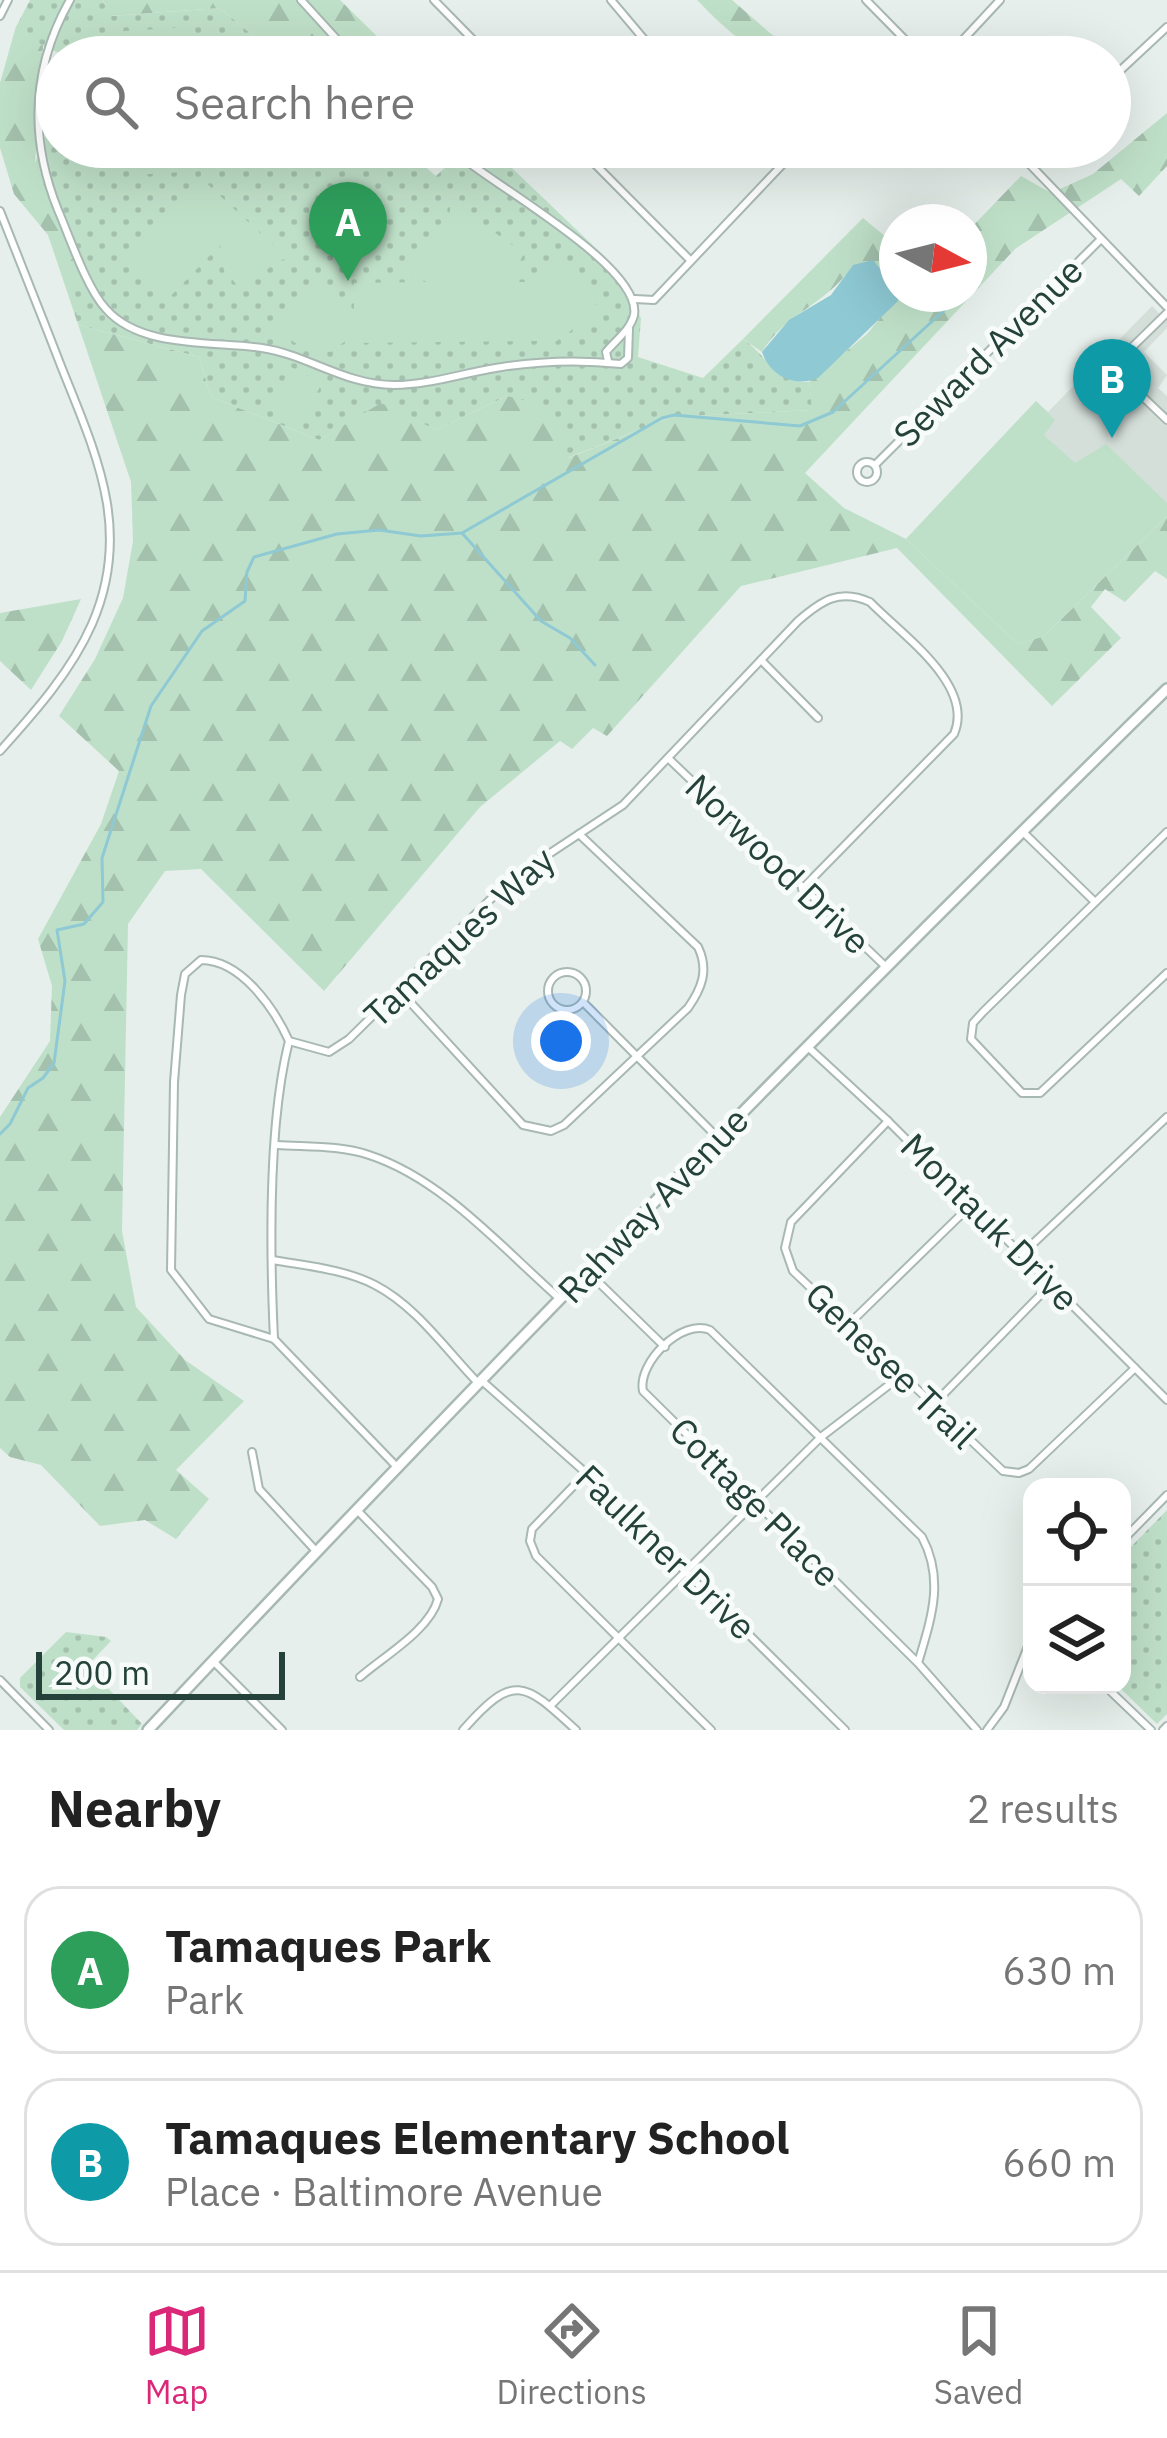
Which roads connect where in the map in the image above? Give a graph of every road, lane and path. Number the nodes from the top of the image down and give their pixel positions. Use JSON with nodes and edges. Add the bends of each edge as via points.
{"nodes":[{"id":1,"x":8,"y":0,"type":"edge"},
{"id":2,"x":70,"y":0,"type":"edge"},
{"id":3,"x":301,"y":0,"type":"edge"},
{"id":4,"x":434,"y":0,"type":"edge"},
{"id":5,"x":611,"y":0,"type":"edge"},
{"id":6,"x":866,"y":0,"type":"edge"},
{"id":7,"x":1000,"y":0,"type":"edge"},
{"id":8,"x":0,"y":16,"type":"edge"},
{"id":9,"x":1167,"y":26,"type":"edge"},
{"id":10,"x":53,"y":36,"type":"edge"},
{"id":11,"x":334,"y":36,"type":"edge"},
{"id":12,"x":469,"y":36,"type":"edge"},
{"id":13,"x":641,"y":36,"type":"edge"},
{"id":14,"x":901,"y":36,"type":"edge"},
{"id":15,"x":967,"y":36,"type":"edge"},
{"id":16,"x":1131,"y":60,"type":"edge"},
{"id":17,"x":43,"y":168,"type":"edge"},
{"id":18,"x":479,"y":168,"type":"edge"},
{"id":19,"x":599,"y":168,"type":"edge"},
{"id":20,"x":778,"y":168,"type":"edge"},
{"id":21,"x":1034,"y":168,"type":"edge"},
{"id":22,"x":0,"y":211,"type":"edge"},
{"id":23,"x":1101,"y":239,"type":"junction"},
{"id":24,"x":689,"y":260,"type":"junction"},
{"id":25,"x":633,"y":298,"type":"junction"},
{"id":26,"x":1167,"y":310,"type":"edge"},
{"id":27,"x":629,"y":329,"type":"junction"},
{"id":28,"x":610,"y":363,"type":"junction"},
{"id":29,"x":1167,"y":420,"type":"edge"},
{"id":30,"x":874,"y":465,"type":"dead end"},
{"id":31,"x":761,"y":660,"type":"junction"},
{"id":32,"x":1167,"y":689,"type":"edge"},
{"id":33,"x":818,"y":718,"type":"dead end"},
{"id":34,"x":0,"y":751,"type":"edge"},
{"id":35,"x":668,"y":758,"type":"junction"},
{"id":36,"x":1023,"y":832,"type":"junction"},
{"id":37,"x":1167,"y":832,"type":"edge"},
{"id":38,"x":579,"y":834,"type":"junction"},
{"id":39,"x":802,"y":889,"type":"junction"},
{"id":40,"x":1095,"y":902,"type":"junction"},
{"id":41,"x":888,"y":969,"type":"junction"},
{"id":42,"x":1166,"y":976,"type":"edge"},
{"id":43,"x":398,"y":989,"type":"junction"},
{"id":44,"x":583,"y":1002,"type":"junction"},
{"id":45,"x":289,"y":1041,"type":"junction"},
{"id":46,"x":809,"y":1048,"type":"junction"},
{"id":47,"x":637,"y":1058,"type":"junction"},
{"id":48,"x":1166,"y":1119,"type":"edge"},
{"id":49,"x":888,"y":1121,"type":"junction"},
{"id":50,"x":717,"y":1137,"type":"junction"},
{"id":51,"x":277,"y":1145,"type":"junction"},
{"id":52,"x":972,"y":1204,"type":"junction"},
{"id":53,"x":1022,"y":1254,"type":"junction"},
{"id":54,"x":271,"y":1260,"type":"junction"},
{"id":55,"x":588,"y":1272,"type":"junction"},
{"id":56,"x":1051,"y":1284,"type":"junction"},
{"id":57,"x":560,"y":1299,"type":"junction"},
{"id":58,"x":849,"y":1324,"type":"junction"},
{"id":59,"x":274,"y":1339,"type":"junction"},
{"id":60,"x":665,"y":1347,"type":"junction"},
{"id":61,"x":1136,"y":1368,"type":"junction"},
{"id":62,"x":902,"y":1375,"type":"junction"},
{"id":63,"x":480,"y":1382,"type":"junction"},
{"id":64,"x":1167,"y":1400,"type":"edge"},
{"id":65,"x":933,"y":1405,"type":"junction"},
{"id":66,"x":821,"y":1437,"type":"junction"},
{"id":67,"x":252,"y":1452,"type":"dead end"},
{"id":68,"x":396,"y":1466,"type":"junction"},
{"id":69,"x":586,"y":1473,"type":"junction"},
{"id":70,"x":1167,"y":1495,"type":"edge"},
{"id":71,"x":755,"y":1502,"type":"junction"},
{"id":72,"x":356,"y":1509,"type":"junction"},
{"id":73,"x":1131,"y":1532,"type":"edge"},
{"id":74,"x":316,"y":1551,"type":"junction"},
{"id":75,"x":686,"y":1571,"type":"junction"},
{"id":76,"x":617,"y":1638,"type":"junction"},
{"id":77,"x":1023,"y":1659,"type":"edge"},
{"id":78,"x":213,"y":1661,"type":"junction"},
{"id":79,"x":918,"y":1663,"type":"junction"},
{"id":80,"x":360,"y":1677,"type":"dead end"},
{"id":81,"x":0,"y":1680,"type":"edge"},
{"id":82,"x":1113,"y":1694,"type":"edge"},
{"id":83,"x":550,"y":1706,"type":"junction"},
{"id":84,"x":49,"y":1730,"type":"edge"},
{"id":85,"x":148,"y":1730,"type":"edge"},
{"id":86,"x":282,"y":1730,"type":"edge"},
{"id":87,"x":463,"y":1730,"type":"edge"},
{"id":88,"x":576,"y":1730,"type":"edge"},
{"id":89,"x":711,"y":1730,"type":"edge"},
{"id":90,"x":845,"y":1730,"type":"edge"},
{"id":91,"x":977,"y":1730,"type":"edge"},
{"id":92,"x":987,"y":1730,"type":"edge"},
{"id":93,"x":1151,"y":1730,"type":"edge"}],
"edges":[{"from":1,"to":8,"type":"street"},
{"from":2,"to":10,"type":"street"},
{"from":3,"to":11,"type":"street"},
{"from":4,"to":12,"type":"street"},
{"from":5,"to":13,"type":"street"},
{"from":6,"to":14,"type":"street"},
{"from":7,"to":15,"type":"street"},
{"from":9,"to":16,"type":"street"},
{"from":17,"to":28,"type":"street","via":[[102,306],[122,324],[270,350],[368,383]]},
{"from":18,"to":25,"type":"street","via":[[555,220]]},
{"from":19,"to":24,"type":"street"},
{"from":20,"to":24,"type":"street"},
{"from":21,"to":23,"type":"street"},
{"from":22,"to":34,"type":"street","via":[[103,470],[111,535],[92,624]]},
{"from":23,"to":26,"type":"street"},
{"from":23,"to":30,"type":"street","name":"Seward Avenue"},
{"from":24,"to":25,"type":"street","via":[[654,300]]},
{"from":25,"to":27,"type":"street"},
{"from":26,"to":29,"type":"street","via":[[1118,367]]},
{"from":27,"to":28,"type":"street","via":[[606,352]]},
{"from":27,"to":28,"type":"street","via":[[627,360]]},
{"from":31,"to":33,"type":"street"},
{"from":31,"to":35,"type":"street","name":"Tamaques Way"},
{"from":31,"to":39,"type":"street","name":"Tamaques Way","via":[[823,600],[858,597],[944,677],[959,705],[955,734]]},
{"from":32,"to":36,"type":"street","name":"Rahway Avenue"},
{"from":35,"to":38,"type":"street","name":"Tamaques Way","via":[[623,805]]},
{"from":35,"to":39,"type":"street","name":"Norwood Drive"},
{"from":36,"to":40,"type":"street"},
{"from":36,"to":41,"type":"street","name":"Rahway Avenue"},
{"from":37,"to":40,"type":"street"},
{"from":38,"to":43,"type":"street","name":"Tamaques Way","via":[[511,879]]},
{"from":38,"to":47,"type":"street","via":[[705,961],[700,992]]},
{"from":39,"to":41,"type":"street","name":"Norwood Drive"},
{"from":40,"to":42,"type":"street","via":[[973,1023],[975,1046],[1022,1093],[1040,1093]]},
{"from":41,"to":46,"type":"street","name":"Rahway Avenue"},
{"from":43,"to":45,"type":"street","name":"Tamaques Way","via":[[329,1052]]},
{"from":43,"to":47,"type":"street","via":[[523,1125],[538,1131],[564,1125]]},
{"from":44,"to":44,"type":"street","via":[[579,976],[551,981],[558,1007]]},
{"from":44,"to":47,"type":"street"},
{"from":45,"to":51,"type":"street"},
{"from":45,"to":59,"type":"street","via":[[238,974],[214,960],[185,974],[171,1270],[209,1319]]},
{"from":46,"to":49,"type":"street","name":"Montauk Drive"},
{"from":46,"to":50,"type":"street","name":"Rahway Avenue"},
{"from":47,"to":50,"type":"street"},
{"from":48,"to":53,"type":"street"},
{"from":49,"to":52,"type":"street","name":"Montauk Drive"},
{"from":49,"to":58,"type":"street","name":"Genesee Trail","via":[[786,1234],[794,1271]]},
{"from":50,"to":55,"type":"street","name":"Rahway Avenue"},
{"from":51,"to":54,"type":"street"},
{"from":51,"to":57,"type":"street","via":[[336,1148],[407,1172]]},
{"from":52,"to":53,"type":"street","name":"Montauk Drive"},
{"from":52,"to":58,"type":"street"},
{"from":53,"to":56,"type":"street","name":"Montauk Drive"},
{"from":54,"to":59,"type":"street"},
{"from":54,"to":63,"type":"street","name":"Faulkner Drive","via":[[373,1284],[405,1304]]},
{"from":55,"to":57,"type":"street","name":"Rahway Avenue"},
{"from":55,"to":60,"type":"street"},
{"from":56,"to":61,"type":"street","name":"Montauk Drive"},
{"from":56,"to":65,"type":"street"},
{"from":57,"to":63,"type":"street","name":"Rahway Avenue"},
{"from":58,"to":62,"type":"street","name":"Genesee Trail"},
{"from":59,"to":68,"type":"street"},
{"from":60,"to":66,"type":"street","via":[[685,1329],[704,1326]]},
{"from":60,"to":71,"type":"street","name":"Cottage Place","via":[[644,1369],[643,1391]]},
{"from":61,"to":64,"type":"street","name":"Montauk Drive"},
{"from":61,"to":65,"type":"street","name":"Genesee Trail","via":[[1019,1473],[995,1465]]},
{"from":62,"to":65,"type":"street","name":"Genesee Trail"},
{"from":62,"to":66,"type":"street"},
{"from":63,"to":68,"type":"street","name":"Rahway Avenue"},
{"from":63,"to":69,"type":"street","name":"Faulkner Drive"},
{"from":66,"to":71,"type":"street"},
{"from":66,"to":79,"type":"street","via":[[931,1554],[936,1587]]},
{"from":67,"to":74,"type":"street","via":[[260,1489]]},
{"from":68,"to":72,"type":"street","name":"Rahway Avenue"},
{"from":69,"to":75,"type":"street","name":"Faulkner Drive"},
{"from":69,"to":76,"type":"street","via":[[538,1520],[530,1540],[541,1563]]},
{"from":70,"to":73,"type":"street"},
{"from":71,"to":75,"type":"street"},
{"from":71,"to":79,"type":"street","name":"Cottage Place"},
{"from":72,"to":74,"type":"street","name":"Rahway Avenue"},
{"from":72,"to":80,"type":"street","via":[[438,1599]]},
{"from":74,"to":78,"type":"street","name":"Rahway Avenue"},
{"from":75,"to":76,"type":"street"},
{"from":75,"to":90,"type":"street","name":"Faulkner Drive"},
{"from":76,"to":83,"type":"street"},
{"from":76,"to":89,"type":"street"},
{"from":77,"to":92,"type":"street"},
{"from":78,"to":85,"type":"street","name":"Rahway Avenue"},
{"from":78,"to":86,"type":"street"},
{"from":79,"to":91,"type":"street","name":"Cottage Place"},
{"from":81,"to":84,"type":"street"},
{"from":82,"to":93,"type":"street"},
{"from":83,"to":87,"type":"street","via":[[534,1692],[502,1693]]},
{"from":83,"to":88,"type":"street"}]}
